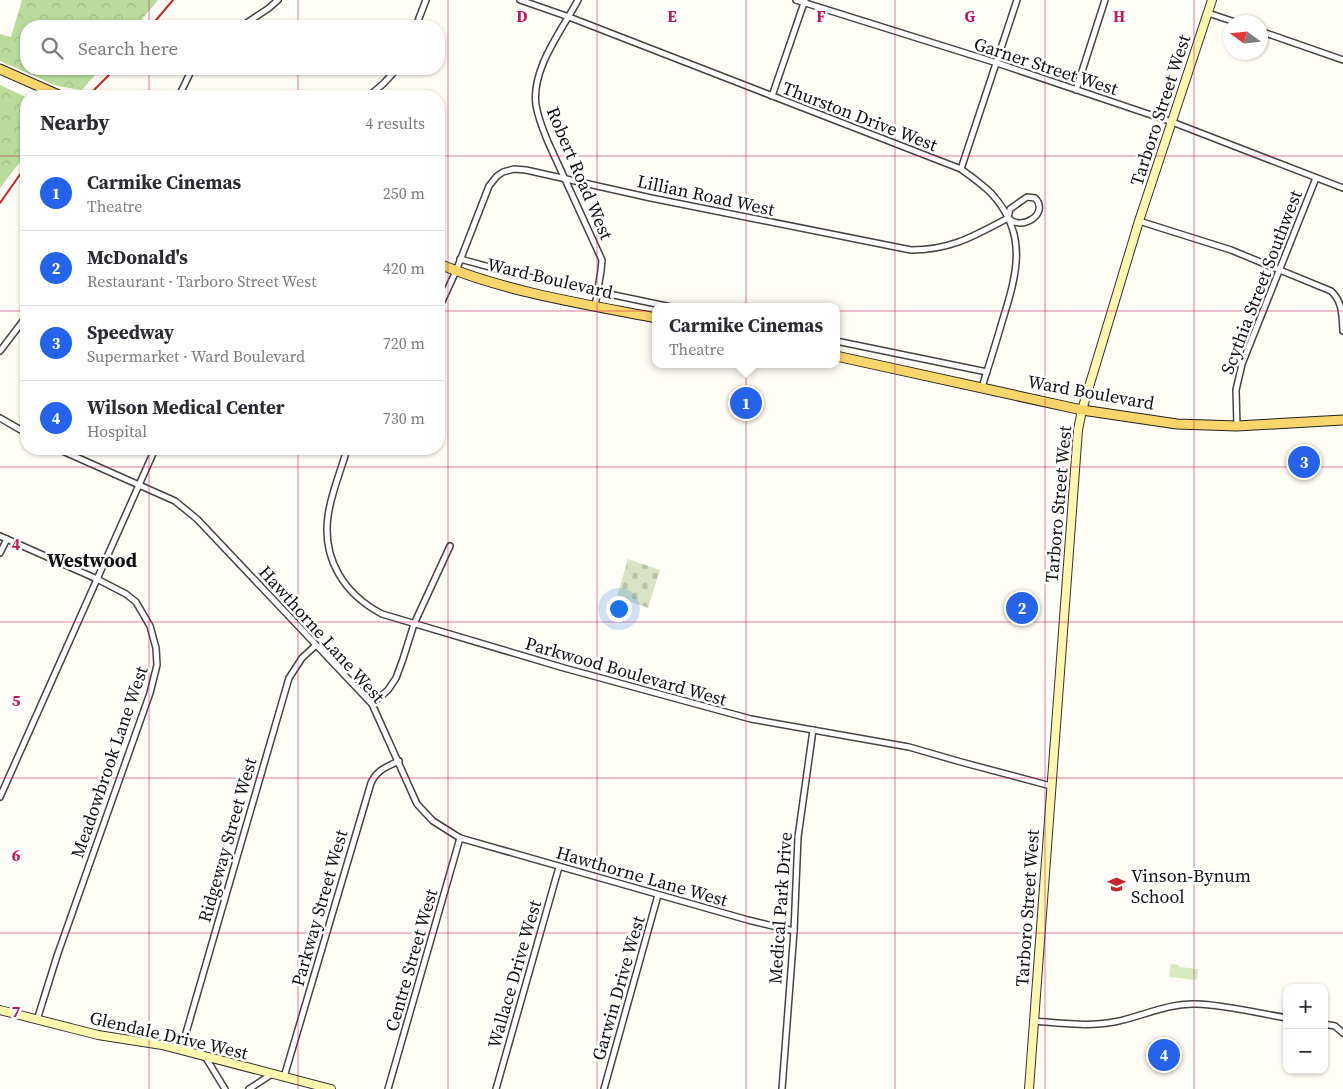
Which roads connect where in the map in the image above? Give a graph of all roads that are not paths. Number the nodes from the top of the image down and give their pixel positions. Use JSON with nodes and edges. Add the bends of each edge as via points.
{"nodes":[{"id":1,"x":278,"y":0,"type":"edge"},
{"id":2,"x":426,"y":0,"type":"edge"},
{"id":3,"x":520,"y":0,"type":"edge"},
{"id":4,"x":578,"y":0,"type":"edge"},
{"id":5,"x":796,"y":0,"type":"edge"},
{"id":6,"x":1017,"y":0,"type":"edge"},
{"id":7,"x":1104,"y":0,"type":"edge"},
{"id":8,"x":1212,"y":0,"type":"edge"},
{"id":9,"x":805,"y":1,"type":"edge"},
{"id":10,"x":1208,"y":13,"type":"junction"},
{"id":11,"x":569,"y":17,"type":"junction"},
{"id":12,"x":1223,"y":18,"type":"edge"},
{"id":13,"x":250,"y":20,"type":"edge"},
{"id":14,"x":418,"y":20,"type":"edge"},
{"id":15,"x":1268,"y":35,"type":"edge"},
{"id":16,"x":1343,"y":60,"type":"edge"},
{"id":17,"x":997,"y":63,"type":"junction"},
{"id":18,"x":0,"y":69,"type":"edge"},
{"id":19,"x":189,"y":75,"type":"edge"},
{"id":20,"x":391,"y":75,"type":"edge"},
{"id":21,"x":47,"y":90,"type":"edge"},
{"id":22,"x":182,"y":90,"type":"edge"},
{"id":23,"x":376,"y":90,"type":"edge"},
{"id":24,"x":1076,"y":90,"type":"junction"},
{"id":25,"x":772,"y":96,"type":"junction"},
{"id":26,"x":1172,"y":122,"type":"junction"},
{"id":27,"x":962,"y":169,"type":"junction"},
{"id":28,"x":564,"y":178,"type":"junction"},
{"id":29,"x":1316,"y":178,"type":"junction"},
{"id":30,"x":1343,"y":188,"type":"edge"},
{"id":31,"x":1008,"y":218,"type":"junction"},
{"id":32,"x":1139,"y":221,"type":"junction"},
{"id":33,"x":460,"y":259,"type":"junction"},
{"id":34,"x":445,"y":266,"type":"edge"},
{"id":35,"x":1278,"y":270,"type":"junction"},
{"id":36,"x":456,"y":271,"type":"junction"},
{"id":37,"x":598,"y":292,"type":"junction"},
{"id":38,"x":445,"y":295,"type":"edge"},
{"id":39,"x":652,"y":303,"type":"edge"},
{"id":40,"x":595,"y":306,"type":"junction"},
{"id":41,"x":652,"y":317,"type":"edge"},
{"id":42,"x":20,"y":325,"type":"edge"},
{"id":43,"x":1343,"y":331,"type":"edge"},
{"id":44,"x":840,"y":342,"type":"edge"},
{"id":45,"x":0,"y":351,"type":"edge"},
{"id":46,"x":840,"y":357,"type":"edge"},
{"id":47,"x":987,"y":372,"type":"junction"},
{"id":48,"x":982,"y":387,"type":"junction"},
{"id":49,"x":1082,"y":410,"type":"junction"},
{"id":50,"x":0,"y":418,"type":"edge"},
{"id":51,"x":1343,"y":420,"type":"edge"},
{"id":52,"x":1237,"y":426,"type":"junction"},
{"id":53,"x":20,"y":430,"type":"edge"},
{"id":54,"x":72,"y":455,"type":"edge"},
{"id":55,"x":152,"y":455,"type":"edge"},
{"id":56,"x":345,"y":455,"type":"edge"},
{"id":57,"x":138,"y":484,"type":"junction"},
{"id":58,"x":0,"y":536,"type":"edge"},
{"id":59,"x":7,"y":539,"type":"junction"},
{"id":60,"x":450,"y":546,"type":"dead end"},
{"id":61,"x":0,"y":553,"type":"edge"},
{"id":62,"x":97,"y":579,"type":"junction"},
{"id":63,"x":414,"y":624,"type":"junction"},
{"id":64,"x":316,"y":645,"type":"junction"},
{"id":65,"x":372,"y":704,"type":"junction"},
{"id":66,"x":813,"y":730,"type":"junction"},
{"id":67,"x":399,"y":761,"type":"junction"},
{"id":68,"x":1051,"y":786,"type":"junction"},
{"id":69,"x":0,"y":797,"type":"edge"},
{"id":70,"x":460,"y":838,"type":"junction"},
{"id":71,"x":559,"y":868,"type":"junction"},
{"id":72,"x":658,"y":895,"type":"junction"},
{"id":73,"x":794,"y":931,"type":"junction"},
{"id":74,"x":0,"y":1010,"type":"edge"},
{"id":75,"x":1283,"y":1017,"type":"edge"},
{"id":76,"x":37,"y":1020,"type":"junction"},
{"id":77,"x":1033,"y":1021,"type":"junction"},
{"id":78,"x":1328,"y":1025,"type":"edge"},
{"id":79,"x":1343,"y":1033,"type":"edge"},
{"id":80,"x":181,"y":1050,"type":"junction"},
{"id":81,"x":206,"y":1058,"type":"junction"},
{"id":82,"x":272,"y":1074,"type":"junction"},
{"id":83,"x":284,"y":1077,"type":"junction"},
{"id":84,"x":225,"y":1089,"type":"edge"},
{"id":85,"x":249,"y":1089,"type":"edge"},
{"id":86,"x":331,"y":1089,"type":"edge"},
{"id":87,"x":388,"y":1089,"type":"edge"},
{"id":88,"x":496,"y":1089,"type":"edge"},
{"id":89,"x":604,"y":1089,"type":"edge"},
{"id":90,"x":782,"y":1089,"type":"edge"},
{"id":91,"x":1029,"y":1089,"type":"edge"}],
"edges":[{"from":1,"to":13,"type":"street"},
{"from":2,"to":14,"type":"street"},
{"from":3,"to":11,"type":"street","name":"Thurston Drive West"},
{"from":4,"to":11,"type":"street","name":"Robert Road West"},
{"from":5,"to":9,"type":"street","name":"Garner Street West"},
{"from":6,"to":17,"type":"street"},
{"from":7,"to":24,"type":"street"},
{"from":8,"to":10,"type":"main road","name":"Tarboro Street West"},
{"from":9,"to":17,"type":"street","name":"Garner Street West"},
{"from":9,"to":25,"type":"street"},
{"from":10,"to":12,"type":"street"},
{"from":10,"to":26,"type":"main road","name":"Tarboro Street West"},
{"from":11,"to":25,"type":"street","name":"Thurston Drive West"},
{"from":11,"to":28,"type":"street","name":"Robert Road West","via":[[544,60],[537,81],[535,103],[540,123]]},
{"from":15,"to":16,"type":"street"},
{"from":17,"to":24,"type":"street","name":"Garner Street West"},
{"from":17,"to":27,"type":"street"},
{"from":18,"to":21,"type":"main road"},
{"from":19,"to":22,"type":"street"},
{"from":20,"to":23,"type":"street"},
{"from":24,"to":26,"type":"street","name":"Garner Street West"},
{"from":25,"to":27,"type":"street","name":"Thurston Drive West"},
{"from":26,"to":29,"type":"street","name":"Garner Street West"},
{"from":26,"to":32,"type":"main road","name":"Tarboro Street West"},
{"from":27,"to":31,"type":"street","name":"Thurston Drive West","via":[[991,193]]},
{"from":28,"to":31,"type":"street","name":"Lillian Road West","via":[[911,250],[956,244]]},
{"from":28,"to":33,"type":"street","name":"Lillian Road West","via":[[514,169],[497,176],[485,193]]},
{"from":28,"to":37,"type":"street","name":"Robert Road West","via":[[602,260]]},
{"from":29,"to":30,"type":"street","name":"Garner Street West"},
{"from":29,"to":35,"type":"street","name":"Scythia Street Southwest"},
{"from":31,"to":31,"type":"street","via":[[1012,206],[1024,198],[1037,199],[1038,214],[1024,224],[1016,224]]},
{"from":31,"to":47,"type":"street","name":"Thurston Drive West","via":[[1017,246],[1016,274]]},
{"from":32,"to":35,"type":"street","via":[[1231,250]]},
{"from":32,"to":49,"type":"main road","name":"Tarboro Street West"},
{"from":33,"to":36,"type":"street","name":"Lillian Road West"},
{"from":33,"to":37,"type":"street"},
{"from":34,"to":36,"type":"main road","name":"Ward Boulevard"},
{"from":35,"to":43,"type":"street","via":[[1333,293],[1340,306]]},
{"from":35,"to":52,"type":"street","name":"Scythia Street Southwest","via":[[1239,374]]},
{"from":36,"to":38,"type":"street"},
{"from":36,"to":40,"type":"main road","name":"Ward Boulevard"},
{"from":37,"to":39,"type":"street"},
{"from":37,"to":40,"type":"street","name":"Robert Road West"},
{"from":40,"to":41,"type":"main road","name":"Ward Boulevard"},
{"from":42,"to":45,"type":"street"},
{"from":44,"to":47,"type":"street"},
{"from":46,"to":48,"type":"main road","name":"Ward Boulevard"},
{"from":47,"to":48,"type":"street","name":"Thurston Drive West"},
{"from":48,"to":49,"type":"main road","name":"Ward Boulevard"},
{"from":49,"to":52,"type":"main road","name":"Ward Boulevard","via":[[1177,424]]},
{"from":49,"to":68,"type":"main road","name":"Tarboro Street West"},
{"from":50,"to":53,"type":"street"},
{"from":51,"to":52,"type":"main road","name":"Ward Boulevard"},
{"from":54,"to":57,"type":"street","name":"Hawthorne Lane West"},
{"from":55,"to":57,"type":"street"},
{"from":56,"to":63,"type":"street","name":"Parkwood Boulevard West","via":[[328,517],[328,543],[333,563],[359,600],[382,614]]},
{"from":57,"to":62,"type":"street"},
{"from":57,"to":64,"type":"street","name":"Hawthorne Lane West","via":[[175,502],[197,519]]},
{"from":58,"to":59,"type":"street","name":"Meadowbrook Lane West"},
{"from":59,"to":61,"type":"street"},
{"from":59,"to":62,"type":"street","name":"Meadowbrook Lane West"},
{"from":60,"to":63,"type":"street"},
{"from":62,"to":69,"type":"street"},
{"from":62,"to":76,"type":"street","name":"Meadowbrook Lane West","via":[[136,602],[150,626],[157,665]]},
{"from":63,"to":65,"type":"street","via":[[396,678]]},
{"from":63,"to":66,"type":"street","name":"Parkwood Boulevard West","via":[[696,705]]},
{"from":64,"to":65,"type":"street","name":"Hawthorne Lane West"},
{"from":64,"to":80,"type":"street","name":"Ridgeway Street West","via":[[302,658],[289,678]]},
{"from":65,"to":67,"type":"street","name":"Hawthorne Lane West"},
{"from":66,"to":68,"type":"street","name":"Parkwood Boulevard West","via":[[909,746]]},
{"from":66,"to":73,"type":"street","name":"Medical Park Drive","via":[[798,837]]},
{"from":67,"to":70,"type":"street","name":"Hawthorne Lane West","via":[[417,804],[433,820]]},
{"from":67,"to":83,"type":"street","name":"Parkway Street West","via":[[380,769],[371,783]]},
{"from":68,"to":77,"type":"main road","name":"Tarboro Street West"},
{"from":70,"to":71,"type":"street","name":"Hawthorne Lane West"},
{"from":70,"to":87,"type":"street","name":"Centre Street West"},
{"from":71,"to":72,"type":"street","name":"Hawthorne Lane West"},
{"from":71,"to":88,"type":"street","name":"Wallace Drive West"},
{"from":72,"to":73,"type":"street","name":"Hawthorne Lane West"},
{"from":72,"to":89,"type":"street","name":"Garwin Drive West"},
{"from":73,"to":90,"type":"street","name":"Medical Park Drive"},
{"from":74,"to":76,"type":"main road","name":"Glendale Drive West"},
{"from":75,"to":77,"type":"street","via":[[1196,1004],[1164,1008],[1112,1023]]},
{"from":76,"to":80,"type":"main road","name":"Glendale Drive West","via":[[105,1037]]},
{"from":77,"to":91,"type":"main road","name":"Tarboro Street West"},
{"from":78,"to":79,"type":"street"},
{"from":80,"to":81,"type":"main road","name":"Glendale Drive West"},
{"from":81,"to":82,"type":"main road","name":"Glendale Drive West"},
{"from":81,"to":84,"type":"street"},
{"from":82,"to":83,"type":"main road","name":"Glendale Drive West"},
{"from":82,"to":85,"type":"street"},
{"from":83,"to":86,"type":"main road","name":"Glendale Drive West"}]}
